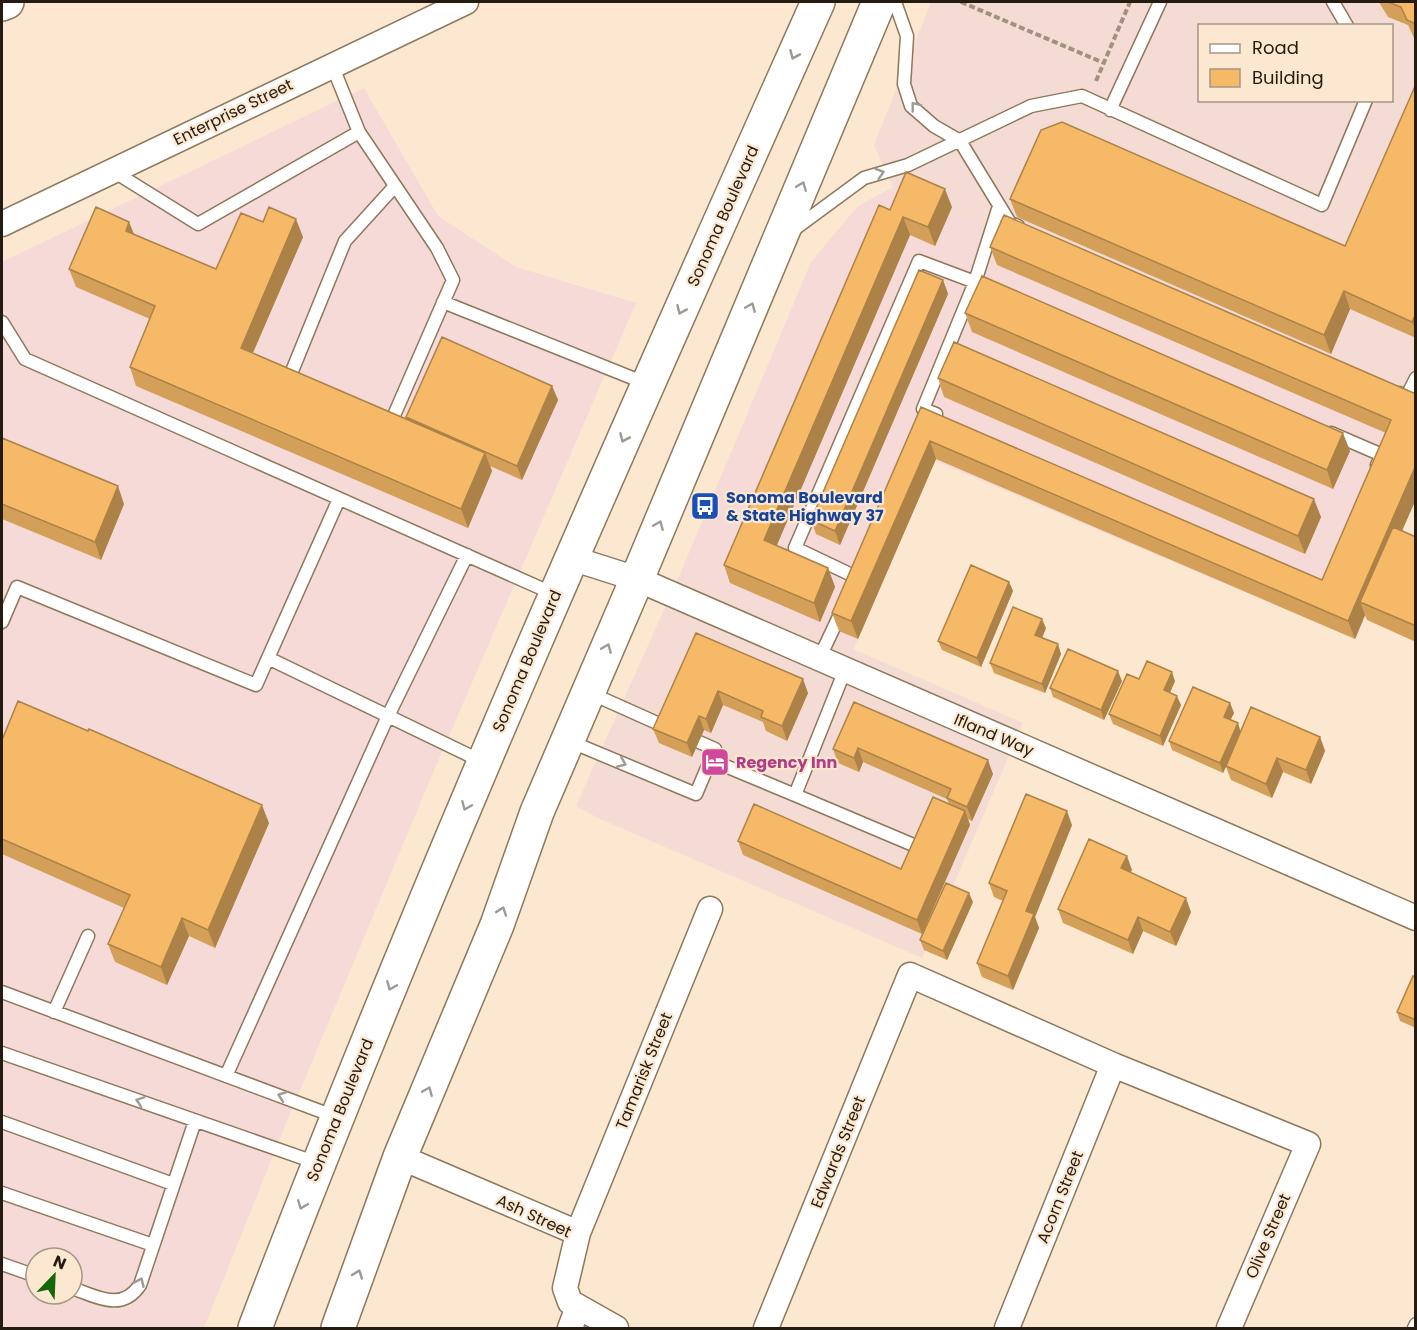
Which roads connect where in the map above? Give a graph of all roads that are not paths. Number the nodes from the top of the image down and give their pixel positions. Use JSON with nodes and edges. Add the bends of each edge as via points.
{"nodes":[{"id":1,"x":7,"y":2,"type":"edge"},
{"id":2,"x":466,"y":2,"type":"edge"},
{"id":3,"x":818,"y":2,"type":"edge"},
{"id":4,"x":879,"y":2,"type":"edge"},
{"id":5,"x":895,"y":2,"type":"edge"},
{"id":6,"x":1160,"y":2,"type":"edge"},
{"id":7,"x":1333,"y":2,"type":"edge"},
{"id":8,"x":2,"y":4,"type":"edge"},
{"id":9,"x":1346,"y":24,"type":"edge"},
{"id":10,"x":332,"y":65,"type":"junction"},
{"id":11,"x":1365,"y":102,"type":"edge"},
{"id":12,"x":1110,"y":110,"type":"junction"},
{"id":13,"x":359,"y":132,"type":"junction"},
{"id":14,"x":960,"y":141,"type":"junction"},
{"id":15,"x":112,"y":171,"type":"junction"},
{"id":16,"x":395,"y":186,"type":"junction"},
{"id":17,"x":999,"y":206,"type":"junction"},
{"id":18,"x":2,"y":224,"type":"edge"},
{"id":19,"x":1031,"y":232,"type":"edge"},
{"id":20,"x":780,"y":240,"type":"junction"},
{"id":21,"x":975,"y":282,"type":"junction"},
{"id":22,"x":1008,"y":296,"type":"edge"},
{"id":23,"x":443,"y":302,"type":"junction"},
{"id":24,"x":2,"y":322,"type":"edge"},
{"id":25,"x":1416,"y":378,"type":"edge"},
{"id":26,"x":288,"y":381,"type":"edge"},
{"id":27,"x":648,"y":385,"type":"junction"},
{"id":28,"x":1386,"y":388,"type":"edge"},
{"id":29,"x":395,"y":413,"type":"edge"},
{"id":30,"x":945,"y":418,"type":"edge"},
{"id":31,"x":1316,"y":427,"type":"edge"},
{"id":32,"x":1372,"y":476,"type":"edge"},
{"id":33,"x":339,"y":499,"type":"junction"},
{"id":34,"x":467,"y":555,"type":"junction"},
{"id":35,"x":570,"y":558,"type":"junction"},
{"id":36,"x":637,"y":579,"type":"junction"},
{"id":37,"x":555,"y":594,"type":"junction"},
{"id":38,"x":2,"y":622,"type":"edge"},
{"id":39,"x":268,"y":658,"type":"junction"},
{"id":40,"x":819,"y":659,"type":"junction"},
{"id":41,"x":845,"y":670,"type":"junction"},
{"id":42,"x":588,"y":693,"type":"junction"},
{"id":43,"x":388,"y":716,"type":"junction"},
{"id":44,"x":666,"y":727,"type":"edge"},
{"id":45,"x":568,"y":740,"type":"junction"},
{"id":46,"x":699,"y":742,"type":"edge"},
{"id":47,"x":711,"y":760,"type":"junction"},
{"id":48,"x":485,"y":763,"type":"junction"},
{"id":49,"x":795,"y":795,"type":"junction"},
{"id":50,"x":911,"y":844,"type":"edge"},
{"id":51,"x":710,"y":909,"type":"dead end"},
{"id":52,"x":1416,"y":918,"type":"edge"},
{"id":53,"x":88,"y":936,"type":"dead end"},
{"id":54,"x":2,"y":992,"type":"edge"},
{"id":55,"x":54,"y":1012,"type":"junction"},
{"id":56,"x":2,"y":1053,"type":"edge"},
{"id":57,"x":1113,"y":1065,"type":"junction"},
{"id":58,"x":226,"y":1076,"type":"junction"},
{"id":59,"x":336,"y":1117,"type":"junction"},
{"id":60,"x":195,"y":1120,"type":"junction"},
{"id":61,"x":2,"y":1122,"type":"edge"},
{"id":62,"x":400,"y":1157,"type":"junction"},
{"id":63,"x":318,"y":1163,"type":"junction"},
{"id":64,"x":173,"y":1184,"type":"junction"},
{"id":65,"x":2,"y":1193,"type":"edge"},
{"id":66,"x":578,"y":1233,"type":"junction"},
{"id":67,"x":153,"y":1245,"type":"junction"},
{"id":68,"x":2,"y":1264,"type":"edge"},
{"id":69,"x":24,"y":1272,"type":"edge"},
{"id":70,"x":84,"y":1292,"type":"edge"},
{"id":71,"x":574,"y":1318,"type":"edge"},
{"id":72,"x":1416,"y":1324,"type":"edge"},
{"id":73,"x":255,"y":1329,"type":"edge"},
{"id":74,"x":338,"y":1329,"type":"edge"},
{"id":75,"x":616,"y":1329,"type":"edge"},
{"id":76,"x":766,"y":1329,"type":"edge"},
{"id":77,"x":1007,"y":1329,"type":"edge"},
{"id":78,"x":1229,"y":1329,"type":"edge"},
{"id":79,"x":1414,"y":1329,"type":"edge"}],
"edges":[{"from":1,"to":8,"type":"main road"},
{"from":2,"to":10,"type":"street","name":"Enterprise Street"},
{"from":3,"to":27,"type":"main road","name":"Sonoma Boulevard","one_way":true},
{"from":20,"to":4,"type":"main road","one_way":true},
{"from":14,"to":5,"type":"lane","one_way":true,"via":[[911,106],[904,84],[907,36]]},
{"from":6,"to":12,"type":"lane"},
{"from":7,"to":9,"type":"lane"},
{"from":10,"to":13,"type":"lane"},
{"from":10,"to":15,"type":"street","name":"Enterprise Street"},
{"from":11,"to":12,"type":"lane","via":[[1322,205]]},
{"from":12,"to":14,"type":"lane","via":[[1082,96],[1031,106]]},
{"from":13,"to":15,"type":"lane","via":[[198,224]]},
{"from":13,"to":16,"type":"lane"},
{"from":14,"to":17,"type":"lane"},
{"from":20,"to":14,"type":"lane","one_way":true,"via":[[864,178],[908,165]]},
{"from":15,"to":18,"type":"street","name":"Enterprise Street"},
{"from":16,"to":23,"type":"lane","via":[[437,248],[453,280]]},
{"from":16,"to":26,"type":"lane","via":[[345,241]]},
{"from":17,"to":19,"type":"lane","via":[[1010,223]]},
{"from":17,"to":21,"type":"lane"},
{"from":36,"to":20,"type":"main road","one_way":true},
{"from":21,"to":22,"type":"lane"},
{"from":21,"to":30,"type":"lane","via":[[921,414]]},
{"from":21,"to":40,"type":"lane","via":[[919,261],[795,548],[860,572]]},
{"from":23,"to":27,"type":"lane"},
{"from":23,"to":29,"type":"lane"},
{"from":24,"to":33,"type":"lane","via":[[25,359]]},
{"from":25,"to":28,"type":"lane","via":[[1407,396]]},
{"from":27,"to":35,"type":"main road","name":"Sonoma Boulevard","one_way":true},
{"from":31,"to":32,"type":"lane","via":[[1382,455]]},
{"from":33,"to":34,"type":"lane"},
{"from":33,"to":39,"type":"lane"},
{"from":34,"to":37,"type":"lane"},
{"from":34,"to":43,"type":"lane"},
{"from":35,"to":36,"type":"street","name":"Ifland Way"},
{"from":35,"to":37,"type":"main road","name":"Sonoma Boulevard"},
{"from":36,"to":40,"type":"street","name":"Ifland Way"},
{"from":42,"to":36,"type":"main road","one_way":true},
{"from":37,"to":48,"type":"main road","name":"Sonoma Boulevard"},
{"from":38,"to":39,"type":"lane","via":[[17,587],[256,685]]},
{"from":39,"to":43,"type":"lane"},
{"from":40,"to":41,"type":"street","name":"Ifland Way"},
{"from":41,"to":49,"type":"lane"},
{"from":41,"to":52,"type":"street","name":"Ifland Way"},
{"from":42,"to":44,"type":"lane"},
{"from":42,"to":45,"type":"main road"},
{"from":43,"to":48,"type":"lane"},
{"from":43,"to":58,"type":"lane"},
{"from":45,"to":47,"type":"lane","one_way":true,"via":[[696,794]]},
{"from":62,"to":45,"type":"main road","one_way":true,"via":[[497,925]]},
{"from":46,"to":47,"type":"lane","via":[[715,748]]},
{"from":47,"to":49,"type":"lane"},
{"from":48,"to":59,"type":"main road","name":"Sonoma Boulevard","one_way":true},
{"from":49,"to":50,"type":"lane"},
{"from":51,"to":66,"type":"street","name":"Tamarisk Street"},
{"from":53,"to":55,"type":"lane"},
{"from":54,"to":55,"type":"lane"},
{"from":55,"to":58,"type":"lane"},
{"from":60,"to":56,"type":"lane","one_way":true},
{"from":57,"to":76,"type":"street","name":"Edwards Street","via":[[910,975]]},
{"from":57,"to":77,"type":"street","name":"Acorn Street"},
{"from":57,"to":78,"type":"street","name":"Olive Street","via":[[1308,1144]]},
{"from":59,"to":58,"type":"lane","one_way":true},
{"from":59,"to":63,"type":"main road","name":"Sonoma Boulevard"},
{"from":60,"to":63,"type":"lane"},
{"from":60,"to":64,"type":"lane"},
{"from":61,"to":64,"type":"lane"},
{"from":62,"to":66,"type":"street","name":"Ash Street"},
{"from":74,"to":62,"type":"main road","one_way":true},
{"from":63,"to":73,"type":"main road","name":"Sonoma Boulevard","one_way":true},
{"from":64,"to":67,"type":"lane"},
{"from":65,"to":67,"type":"lane"},
{"from":66,"to":71,"type":"street","name":"Ash Street","via":[[565,1288]]},
{"from":70,"to":67,"type":"lane","one_way":true,"via":[[108,1300],[133,1295]]},
{"from":68,"to":69,"type":"lane"},
{"from":71,"to":75,"type":"street"},
{"from":72,"to":79,"type":"lane"}]}
